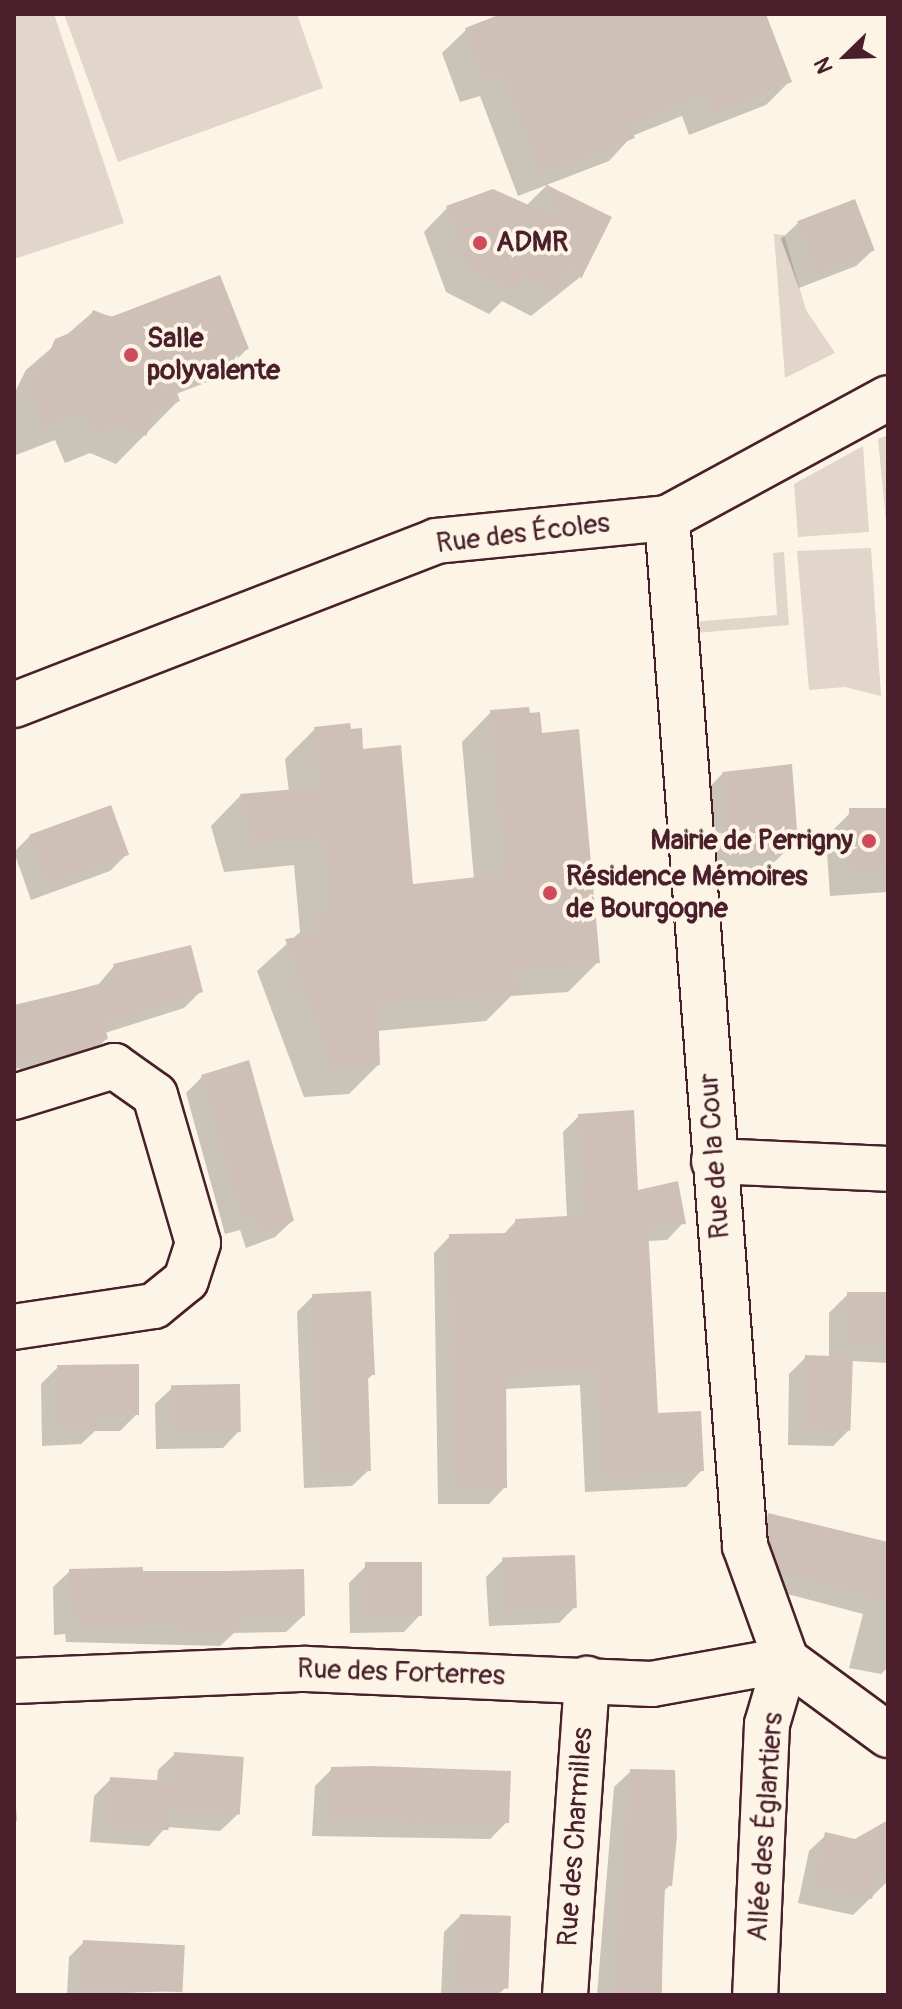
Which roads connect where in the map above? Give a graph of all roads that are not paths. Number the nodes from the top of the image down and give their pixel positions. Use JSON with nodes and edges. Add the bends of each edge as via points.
{"nodes":[{"id":1,"x":888,"y":398,"type":"edge"},
{"id":2,"x":667,"y":518,"type":"junction"},
{"id":3,"x":14,"y":705,"type":"edge"},
{"id":4,"x":14,"y":1097,"type":"edge"},
{"id":5,"x":714,"y":1161,"type":"junction"},
{"id":6,"x":888,"y":1169,"type":"edge"},
{"id":7,"x":14,"y":1327,"type":"edge"},
{"id":8,"x":786,"y":1660,"type":"junction"},
{"id":9,"x":587,"y":1679,"type":"junction"},
{"id":10,"x":14,"y":1681,"type":"edge"},
{"id":11,"x":888,"y":1735,"type":"edge"},
{"id":12,"x":565,"y":1995,"type":"edge"},
{"id":13,"x":755,"y":1995,"type":"edge"}],
"edges":[{"from":1,"to":2,"type":"street","name":"Rue des Écoles"},
{"from":2,"to":3,"type":"street","name":"Rue des Écoles","via":[[436,541]]},
{"from":2,"to":5,"type":"street","name":"Rue de la Cour"},
{"from":4,"to":7,"type":"street","via":[[114,1066],[155,1095],[198,1243],[186,1280],[154,1306]]},
{"from":5,"to":6,"type":"street"},
{"from":5,"to":8,"type":"street","name":"Rue de la Cour","via":[[745,1546]]},
{"from":8,"to":9,"type":"street","name":"Rue des Forterres","via":[[652,1684]]},
{"from":8,"to":11,"type":"street"},
{"from":8,"to":13,"type":"street","name":"Allée des Églantiers","via":[[767,1724]]},
{"from":9,"to":10,"type":"street","name":"Rue des Forterres","via":[[306,1669]]},
{"from":9,"to":12,"type":"street","name":"Rue des Charmilles"}]}
